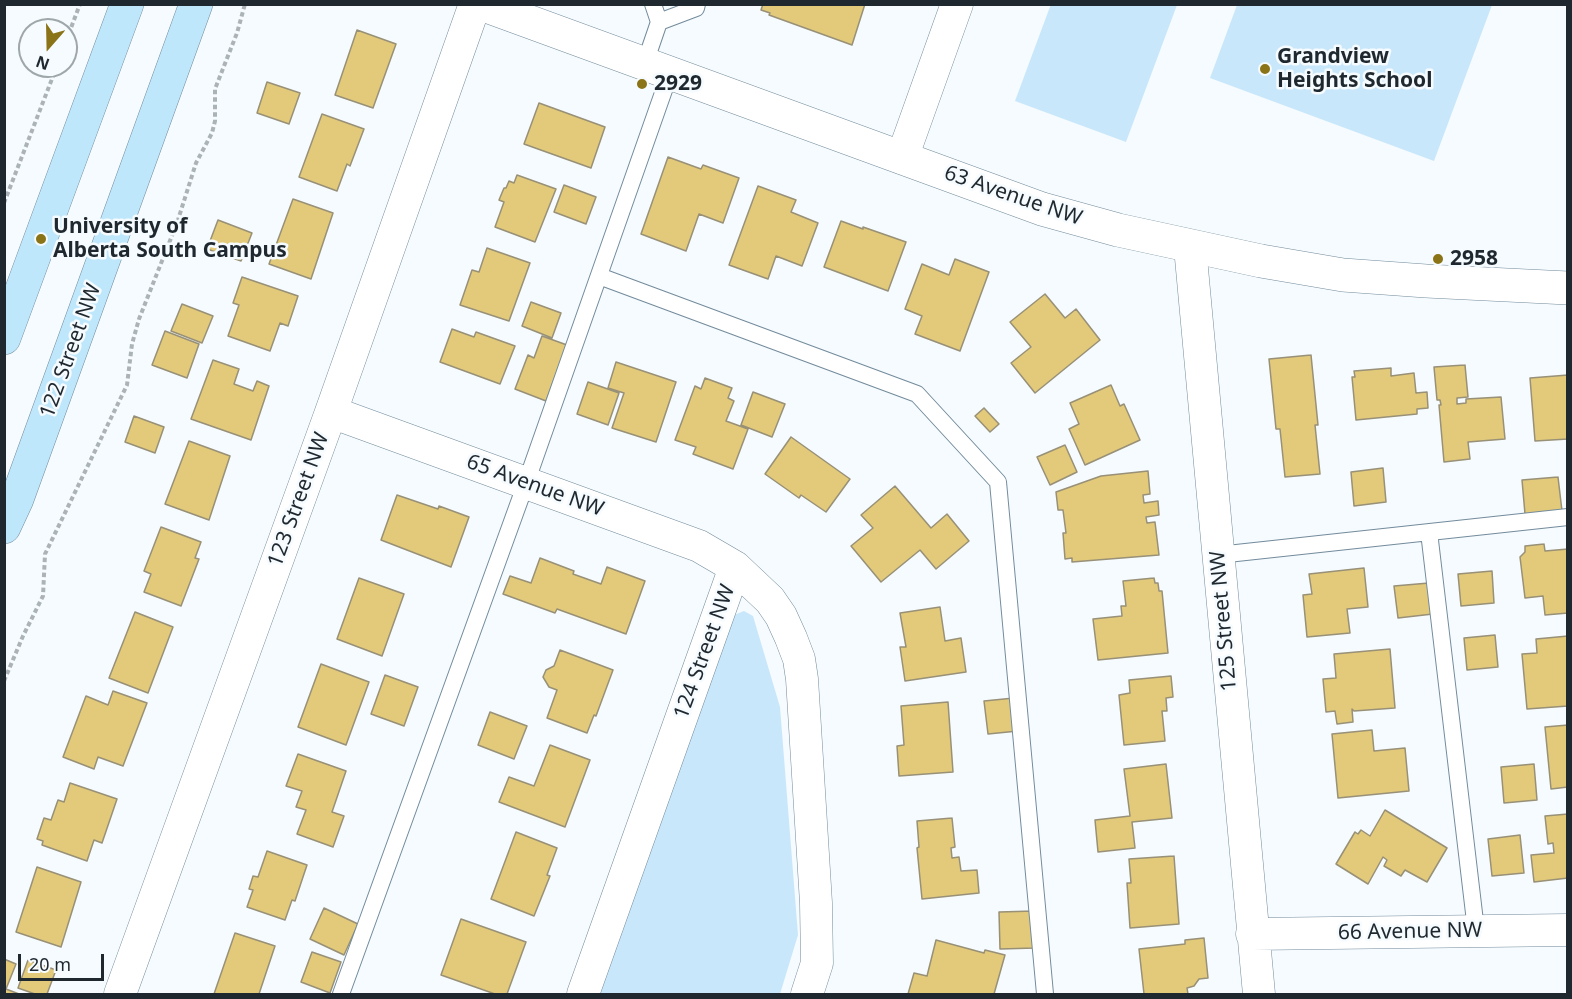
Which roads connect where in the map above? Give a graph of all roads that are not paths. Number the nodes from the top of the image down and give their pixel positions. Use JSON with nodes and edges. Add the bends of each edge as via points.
{"nodes":[{"id":1,"x":127,"y":4,"type":"edge"},
{"id":2,"x":196,"y":4,"type":"edge"},
{"id":3,"x":475,"y":4,"type":"edge"},
{"id":4,"x":481,"y":4,"type":"edge"},
{"id":5,"x":653,"y":4,"type":"edge"},
{"id":6,"x":697,"y":4,"type":"edge"},
{"id":7,"x":957,"y":4,"type":"edge"},
{"id":8,"x":659,"y":22,"type":"junction"},
{"id":9,"x":658,"y":68,"type":"junction"},
{"id":10,"x":902,"y":158,"type":"junction"},
{"id":11,"x":1190,"y":247,"type":"junction"},
{"id":12,"x":599,"y":276,"type":"junction"},
{"id":13,"x":1568,"y":288,"type":"edge"},
{"id":14,"x":4,"y":338,"type":"edge"},
{"id":15,"x":331,"y":412,"type":"junction"},
{"id":16,"x":526,"y":483,"type":"junction"},
{"id":17,"x":1568,"y":517,"type":"edge"},
{"id":18,"x":4,"y":527,"type":"edge"},
{"id":19,"x":1430,"y":532,"type":"junction"},
{"id":20,"x":1218,"y":555,"type":"junction"},
{"id":21,"x":735,"y":567,"type":"junction"},
{"id":22,"x":1476,"y":930,"type":"junction"},
{"id":23,"x":1568,"y":930,"type":"edge"},
{"id":24,"x":1252,"y":934,"type":"junction"},
{"id":25,"x":120,"y":994,"type":"edge"},
{"id":26,"x":341,"y":994,"type":"edge"},
{"id":27,"x":583,"y":994,"type":"edge"},
{"id":28,"x":807,"y":994,"type":"edge"},
{"id":29,"x":1045,"y":994,"type":"edge"},
{"id":30,"x":1259,"y":994,"type":"edge"}],
"edges":[{"from":1,"to":14,"type":"main road"},
{"from":2,"to":18,"type":"main road","name":"122 Street NW"},
{"from":3,"to":15,"type":"street","name":"123 Street NW"},
{"from":4,"to":9,"type":"street","name":"63 Avenue NW"},
{"from":5,"to":8,"type":"lane"},
{"from":6,"to":8,"type":"lane","via":[[696,8]]},
{"from":7,"to":10,"type":"street"},
{"from":8,"to":9,"type":"lane"},
{"from":9,"to":10,"type":"street","name":"63 Avenue NW"},
{"from":9,"to":12,"type":"lane"},
{"from":10,"to":11,"type":"street","name":"63 Avenue NW","via":[[1042,209]]},
{"from":11,"to":13,"type":"street","name":"63 Avenue NW","via":[[1343,274]]},
{"from":11,"to":20,"type":"street","name":"125 Street NW"},
{"from":12,"to":16,"type":"lane"},
{"from":12,"to":29,"type":"lane","via":[[917,394],[998,482]]},
{"from":15,"to":16,"type":"street","name":"65 Avenue NW"},
{"from":15,"to":25,"type":"street","name":"123 Street NW"},
{"from":16,"to":21,"type":"street","name":"65 Avenue NW","via":[[699,546]]},
{"from":16,"to":26,"type":"lane"},
{"from":17,"to":19,"type":"lane"},
{"from":19,"to":20,"type":"lane"},
{"from":19,"to":22,"type":"lane"},
{"from":20,"to":24,"type":"street","name":"125 Street NW"},
{"from":21,"to":27,"type":"street","name":"124 Street NW"},
{"from":21,"to":28,"type":"street","name":"124 Street NW","via":[[770,600],[799,659],[816,903],[817,963]]},
{"from":22,"to":23,"type":"street","name":"66 Avenue NW"},
{"from":22,"to":24,"type":"street","name":"66 Avenue NW"},
{"from":24,"to":30,"type":"street","name":"125 Street NW"}]}
